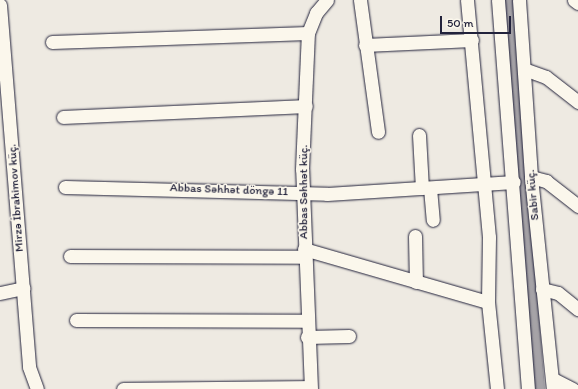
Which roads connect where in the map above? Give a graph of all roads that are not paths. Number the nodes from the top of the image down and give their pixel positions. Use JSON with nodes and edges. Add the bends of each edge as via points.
{"nodes":[{"id":1,"x":327,"y":0,"type":"edge"},
{"id":2,"x":360,"y":0,"type":"edge"},
{"id":3,"x":466,"y":0,"type":"edge"},
{"id":4,"x":498,"y":0,"type":"edge"},
{"id":5,"x":518,"y":0,"type":"edge"},
{"id":6,"x":574,"y":0,"type":"edge"},
{"id":7,"x":578,"y":3,"type":"edge"},
{"id":8,"x":0,"y":5,"type":"edge"},
{"id":9,"x":308,"y":33,"type":"junction"},
{"id":10,"x":472,"y":40,"type":"junction"},
{"id":11,"x":52,"y":42,"type":"dead end"},
{"id":12,"x":365,"y":45,"type":"junction"},
{"id":13,"x":524,"y":69,"type":"junction"},
{"id":14,"x":578,"y":102,"type":"edge"},
{"id":15,"x":306,"y":106,"type":"junction"},
{"id":16,"x":63,"y":117,"type":"dead end"},
{"id":17,"x":378,"y":132,"type":"dead end"},
{"id":18,"x":419,"y":135,"type":"dead end"},
{"id":19,"x":531,"y":177,"type":"junction"},
{"id":20,"x":514,"y":182,"type":"junction"},
{"id":21,"x":484,"y":185,"type":"junction"},
{"id":22,"x":65,"y":187,"type":"dead end"},
{"id":23,"x":426,"y":188,"type":"junction"},
{"id":24,"x":302,"y":193,"type":"junction"},
{"id":25,"x":578,"y":206,"type":"edge"},
{"id":26,"x":433,"y":220,"type":"dead end"},
{"id":27,"x":415,"y":236,"type":"dead end"},
{"id":28,"x":304,"y":253,"type":"junction"},
{"id":29,"x":70,"y":256,"type":"dead end"},
{"id":30,"x":416,"y":282,"type":"junction"},
{"id":31,"x":23,"y":288,"type":"junction"},
{"id":32,"x":542,"y":289,"type":"junction"},
{"id":33,"x":0,"y":293,"type":"edge"},
{"id":34,"x":488,"y":302,"type":"junction"},
{"id":35,"x":578,"y":309,"type":"edge"},
{"id":36,"x":76,"y":320,"type":"dead end"},
{"id":37,"x":306,"y":321,"type":"junction"},
{"id":38,"x":349,"y":336,"type":"dead end"},
{"id":39,"x":307,"y":337,"type":"junction"},
{"id":40,"x":553,"y":384,"type":"edge"},
{"id":41,"x":310,"y":388,"type":"edge"},
{"id":42,"x":37,"y":389,"type":"edge"},
{"id":43,"x":124,"y":389,"type":"edge"},
{"id":44,"x":497,"y":389,"type":"edge"},
{"id":45,"x":528,"y":389,"type":"edge"},
{"id":46,"x":573,"y":389,"type":"edge"}],
"edges":[{"from":1,"to":9,"type":"street","name":"Abbas Səhhət küç.","via":[[316,13]]},
{"from":2,"to":12,"type":"street"},
{"from":3,"to":10,"type":"street"},
{"from":4,"to":20,"type":"street","name":"Sabir küç."},
{"from":5,"to":13,"type":"street","name":"Sabir küç."},
{"from":6,"to":7,"type":"street"},
{"from":8,"to":31,"type":"street","name":"Mirzə İbrahimov küç."},
{"from":9,"to":11,"type":"street"},
{"from":9,"to":15,"type":"street","name":"Abbas Səhhət küç."},
{"from":10,"to":12,"type":"street"},
{"from":10,"to":21,"type":"street"},
{"from":12,"to":17,"type":"street"},
{"from":13,"to":14,"type":"street","via":[[546,77]]},
{"from":13,"to":19,"type":"street","name":"Sabir küç."},
{"from":15,"to":16,"type":"street"},
{"from":15,"to":24,"type":"street","name":"Abbas Səhhət küç."},
{"from":18,"to":23,"type":"street"},
{"from":19,"to":25,"type":"street","via":[[546,181]]},
{"from":19,"to":32,"type":"street","name":"Sabir küç."},
{"from":20,"to":21,"type":"street","name":"Abbas Səhhət döngə 11"},
{"from":20,"to":45,"type":"street","name":"Sabir küç."},
{"from":21,"to":23,"type":"street","name":"Abbas Səhhət döngə 11"},
{"from":21,"to":34,"type":"street","via":[[489,237]]},
{"from":22,"to":24,"type":"street","name":"Abbas Səhhət döngə 11"},
{"from":23,"to":24,"type":"street","name":"Abbas Səhhət döngə 11"},
{"from":23,"to":26,"type":"street"},
{"from":24,"to":28,"type":"street","name":"Abbas Səhhət küç."},
{"from":27,"to":30,"type":"street"},
{"from":28,"to":29,"type":"street"},
{"from":28,"to":30,"type":"street"},
{"from":28,"to":37,"type":"street","name":"Abbas Səhhət küç."},
{"from":30,"to":34,"type":"street"},
{"from":31,"to":33,"type":"street"},
{"from":31,"to":42,"type":"street","name":"Mirzə İbrahimov küç.","via":[[29,367]]},
{"from":32,"to":35,"type":"street","via":[[558,293]]},
{"from":32,"to":40,"type":"street","name":"Sabir küç."},
{"from":34,"to":44,"type":"street"},
{"from":36,"to":37,"type":"street"},
{"from":37,"to":39,"type":"street","name":"Abbas Səhhət küç."},
{"from":38,"to":39,"type":"street"},
{"from":39,"to":41,"type":"street","name":"Abbas Səhhət küç."},
{"from":40,"to":46,"type":"street"},
{"from":41,"to":43,"type":"street"}]}
